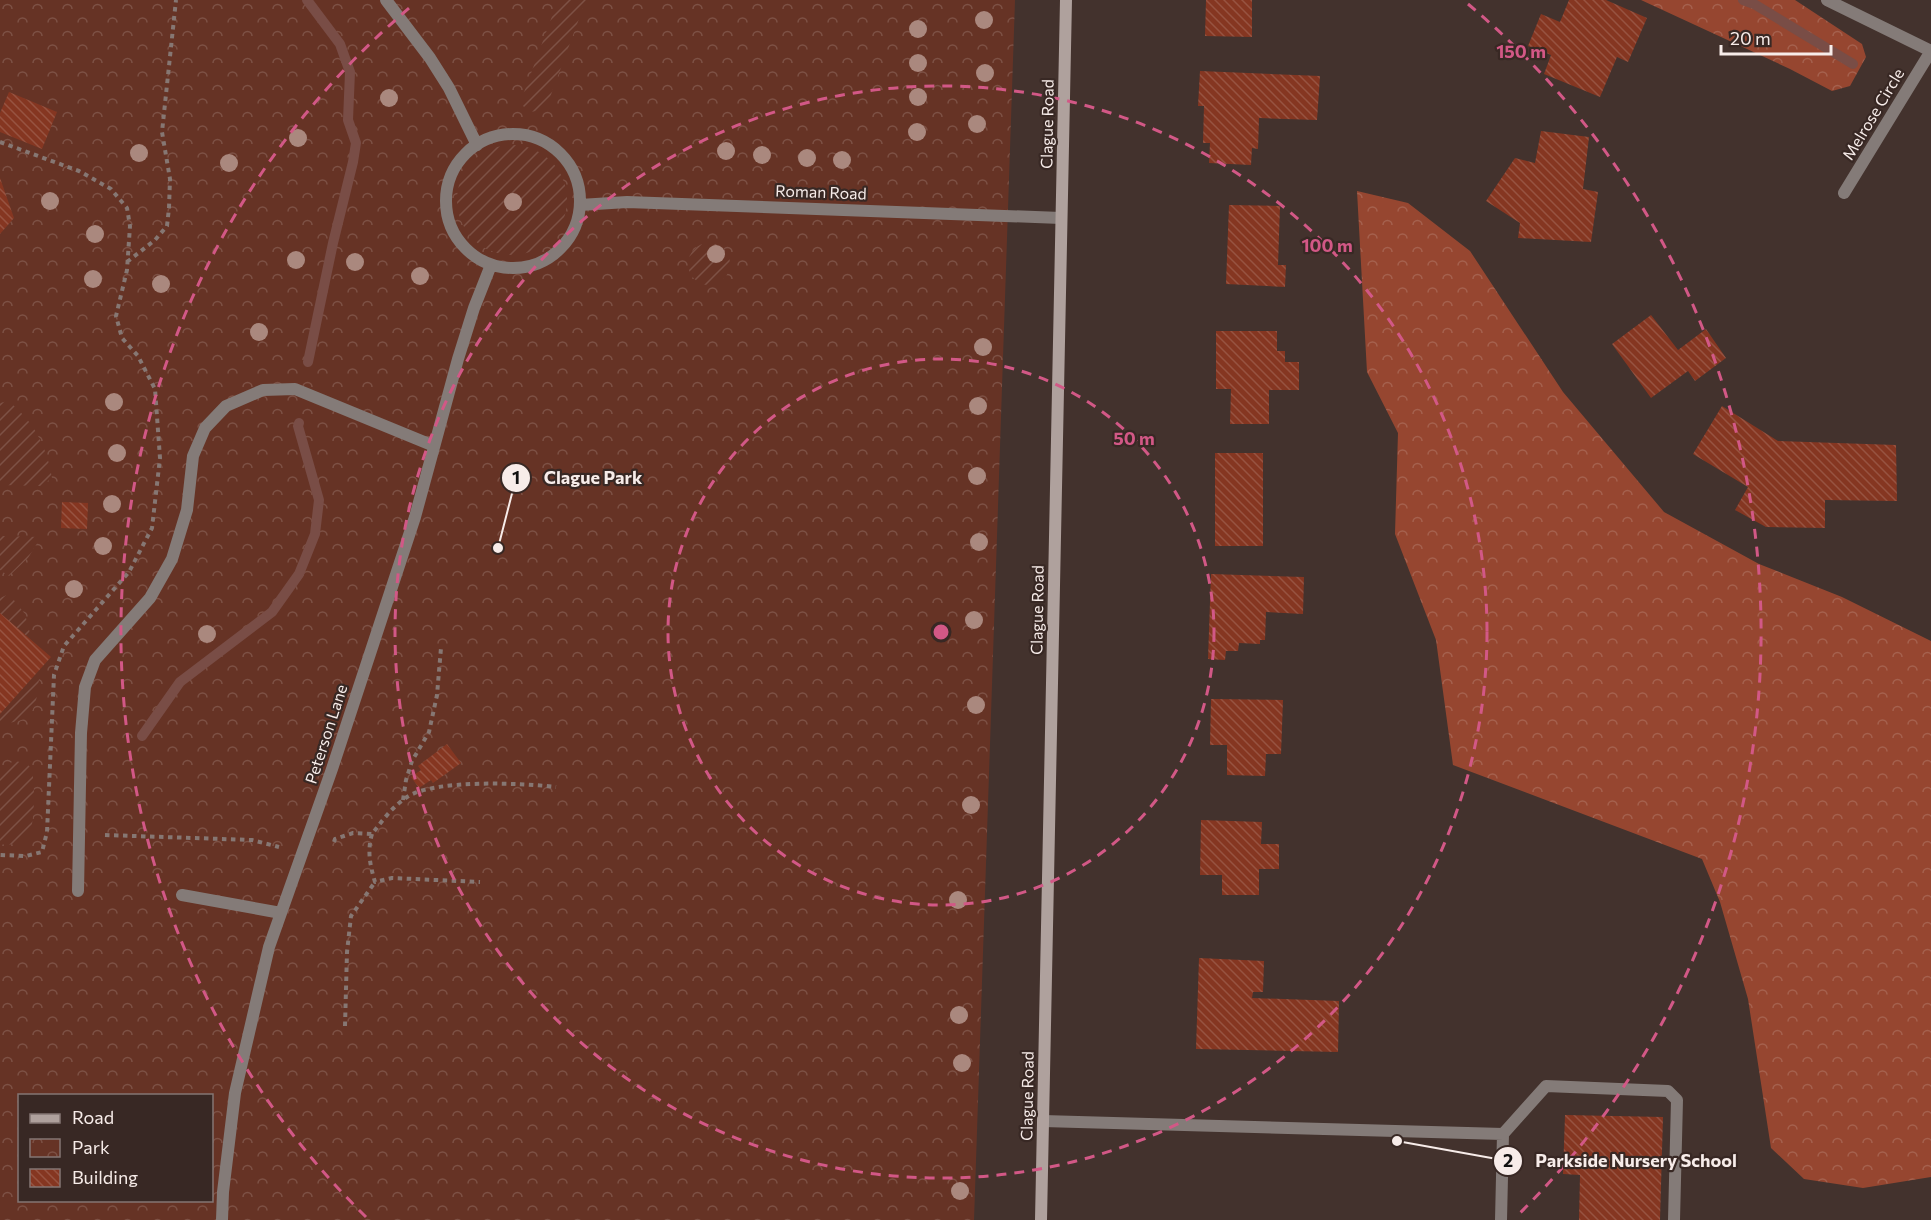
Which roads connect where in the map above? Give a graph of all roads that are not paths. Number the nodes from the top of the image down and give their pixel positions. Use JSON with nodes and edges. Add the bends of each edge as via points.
{"nodes":[{"id":1,"x":386,"y":0,"type":"edge"},
{"id":2,"x":1065,"y":0,"type":"edge"},
{"id":3,"x":1827,"y":0,"type":"edge"},
{"id":4,"x":1931,"y":51,"type":"edge"},
{"id":5,"x":477,"y":145,"type":"junction"},
{"id":6,"x":1844,"y":193,"type":"dead end"},
{"id":7,"x":580,"y":205,"type":"junction"},
{"id":8,"x":1061,"y":218,"type":"junction"},
{"id":9,"x":491,"y":265,"type":"junction"},
{"id":10,"x":435,"y":446,"type":"junction"},
{"id":11,"x":78,"y":891,"type":"dead end"},
{"id":12,"x":182,"y":895,"type":"dead end"},
{"id":13,"x":281,"y":914,"type":"junction"},
{"id":14,"x":1043,"y":1121,"type":"junction"},
{"id":15,"x":1503,"y":1134,"type":"junction"},
{"id":16,"x":222,"y":1220,"type":"edge"},
{"id":17,"x":1041,"y":1220,"type":"edge"},
{"id":18,"x":1501,"y":1220,"type":"edge"},
{"id":19,"x":1674,"y":1220,"type":"edge"}],
"edges":[{"from":1,"to":5,"type":"street","via":[[449,87]]},
{"from":2,"to":8,"type":"main road","name":"Clague Road"},
{"from":3,"to":4,"type":"street"},
{"from":4,"to":6,"type":"street","name":"Melrose Circle"},
{"from":5,"to":7,"type":"street","via":[[508,134],[527,135],[545,142],[572,169]]},
{"from":5,"to":9,"type":"street","via":[[459,162],[450,178],[447,215],[462,245]]},
{"from":7,"to":8,"type":"street","name":"Roman Road","via":[[627,202]]},
{"from":7,"to":9,"type":"street","via":[[576,225],[556,253],[525,267]]},
{"from":8,"to":14,"type":"main road","name":"Clague Road"},
{"from":9,"to":10,"type":"street","name":"Peterson Lane","via":[[458,359]]},
{"from":10,"to":11,"type":"street","via":[[295,389],[263,390],[226,405],[205,428],[194,456],[187,510],[172,559],[150,598],[95,660],[85,687]]},
{"from":10,"to":13,"type":"street","name":"Peterson Lane","via":[[415,517]]},
{"from":12,"to":13,"type":"street"},
{"from":13,"to":16,"type":"street","name":"Peterson Lane","via":[[269,947],[236,1093]]},
{"from":14,"to":15,"type":"street"},
{"from":14,"to":17,"type":"main road","name":"Clague Road"},
{"from":15,"to":18,"type":"street"},
{"from":15,"to":19,"type":"street","via":[[1546,1086],[1668,1091],[1677,1100]]}]}
